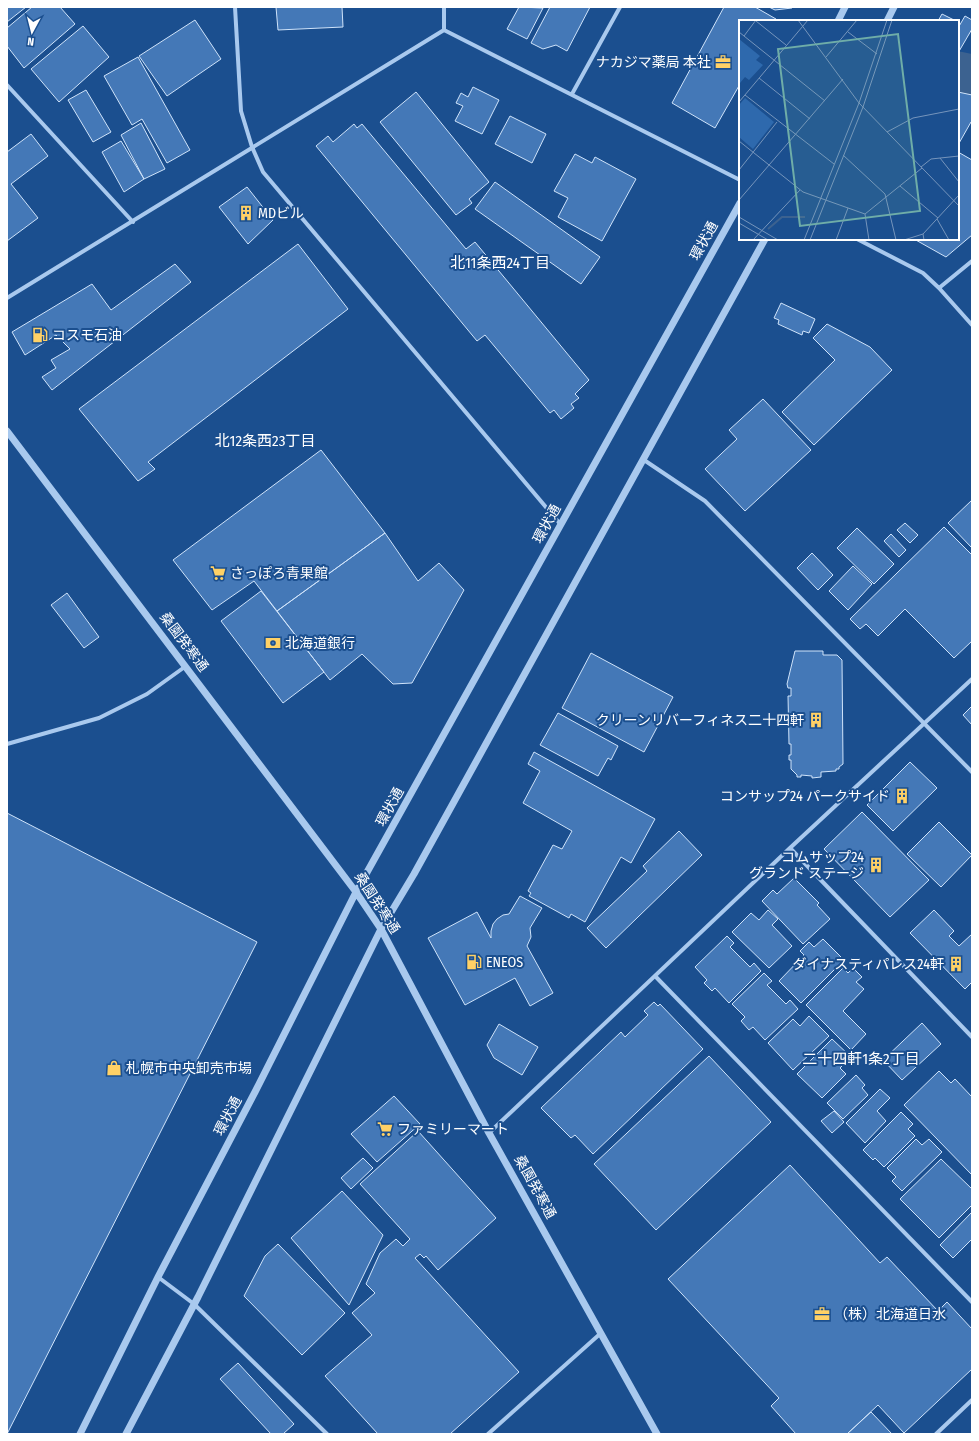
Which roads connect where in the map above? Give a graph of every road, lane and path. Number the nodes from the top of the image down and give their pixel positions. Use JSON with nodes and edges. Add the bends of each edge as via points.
{"nodes":[{"id":1,"x":235,"y":7,"type":"edge"},
{"id":2,"x":444,"y":7,"type":"edge"},
{"id":3,"x":620,"y":7,"type":"edge"},
{"id":4,"x":845,"y":7,"type":"edge"},
{"id":5,"x":894,"y":7,"type":"edge"},
{"id":6,"x":838,"y":20,"type":"edge"},
{"id":7,"x":888,"y":20,"type":"edge"},
{"id":8,"x":444,"y":30,"type":"junction"},
{"id":9,"x":7,"y":85,"type":"edge"},
{"id":10,"x":572,"y":94,"type":"junction"},
{"id":11,"x":252,"y":147,"type":"junction"},
{"id":12,"x":739,"y":179,"type":"edge"},
{"id":13,"x":739,"y":205,"type":"edge"},
{"id":14,"x":133,"y":222,"type":"junction"},
{"id":15,"x":764,"y":240,"type":"edge"},
{"id":16,"x":859,"y":240,"type":"edge"},
{"id":17,"x":972,"y":262,"type":"edge"},
{"id":18,"x":939,"y":288,"type":"junction"},
{"id":19,"x":7,"y":298,"type":"edge"},
{"id":20,"x":972,"y":325,"type":"edge"},
{"id":21,"x":7,"y":431,"type":"edge"},
{"id":22,"x":644,"y":460,"type":"junction"},
{"id":23,"x":561,"y":525,"type":"junction"},
{"id":24,"x":186,"y":666,"type":"junction"},
{"id":25,"x":972,"y":679,"type":"edge"},
{"id":26,"x":924,"y":723,"type":"junction"},
{"id":27,"x":7,"y":744,"type":"edge"},
{"id":28,"x":972,"y":772,"type":"edge"},
{"id":29,"x":790,"y":848,"type":"junction"},
{"id":30,"x":356,"y":892,"type":"junction"},
{"id":31,"x":381,"y":929,"type":"junction"},
{"id":32,"x":656,"y":977,"type":"junction"},
{"id":33,"x":972,"y":1037,"type":"edge"},
{"id":34,"x":489,"y":1133,"type":"junction"},
{"id":35,"x":158,"y":1278,"type":"junction"},
{"id":36,"x":972,"y":1302,"type":"edge"},
{"id":37,"x":194,"y":1304,"type":"junction"},
{"id":38,"x":601,"y":1332,"type":"junction"},
{"id":39,"x":972,"y":1400,"type":"edge"},
{"id":40,"x":80,"y":1434,"type":"edge"},
{"id":41,"x":126,"y":1434,"type":"edge"},
{"id":42,"x":327,"y":1434,"type":"edge"},
{"id":43,"x":488,"y":1434,"type":"edge"},
{"id":44,"x":657,"y":1434,"type":"edge"},
{"id":45,"x":936,"y":1434,"type":"edge"}],
"edges":[{"from":1,"to":11,"type":"street","via":[[242,111]]},
{"from":2,"to":8,"type":"street"},
{"from":3,"to":10,"type":"street"},
{"from":4,"to":6,"type":"street"},
{"from":5,"to":7,"type":"street"},
{"from":8,"to":10,"type":"street"},
{"from":8,"to":11,"type":"street"},
{"from":9,"to":14,"type":"street"},
{"from":10,"to":12,"type":"street"},
{"from":11,"to":14,"type":"street"},
{"from":11,"to":23,"type":"street","via":[[263,172]]},
{"from":13,"to":23,"type":"street","name":"環状通"},
{"from":14,"to":19,"type":"street"},
{"from":15,"to":22,"type":"street"},
{"from":16,"to":18,"type":"street","via":[[923,273]]},
{"from":17,"to":18,"type":"street"},
{"from":18,"to":20,"type":"street"},
{"from":21,"to":24,"type":"street","name":"桑園発寒通"},
{"from":22,"to":26,"type":"street","via":[[705,501]]},
{"from":22,"to":31,"type":"street"},
{"from":23,"to":30,"type":"street","name":"環状通"},
{"from":24,"to":27,"type":"street","via":[[147,694],[100,718]]},
{"from":24,"to":30,"type":"street","name":"桑園発寒通"},
{"from":25,"to":26,"type":"street"},
{"from":26,"to":28,"type":"street"},
{"from":26,"to":29,"type":"street"},
{"from":29,"to":32,"type":"street"},
{"from":29,"to":33,"type":"street"},
{"from":30,"to":31,"type":"street","name":"桑園発寒通"},
{"from":30,"to":35,"type":"street","name":"環状通"},
{"from":31,"to":34,"type":"street","name":"桑園発寒通"},
{"from":31,"to":37,"type":"street"},
{"from":32,"to":34,"type":"street"},
{"from":32,"to":36,"type":"street"},
{"from":34,"to":38,"type":"street","name":"桑園発寒通"},
{"from":35,"to":37,"type":"street"},
{"from":35,"to":40,"type":"street","name":"環状通"},
{"from":37,"to":41,"type":"street"},
{"from":37,"to":42,"type":"street"},
{"from":38,"to":43,"type":"street"},
{"from":38,"to":44,"type":"street","name":"桑園発寒通"},
{"from":39,"to":45,"type":"street"}]}
